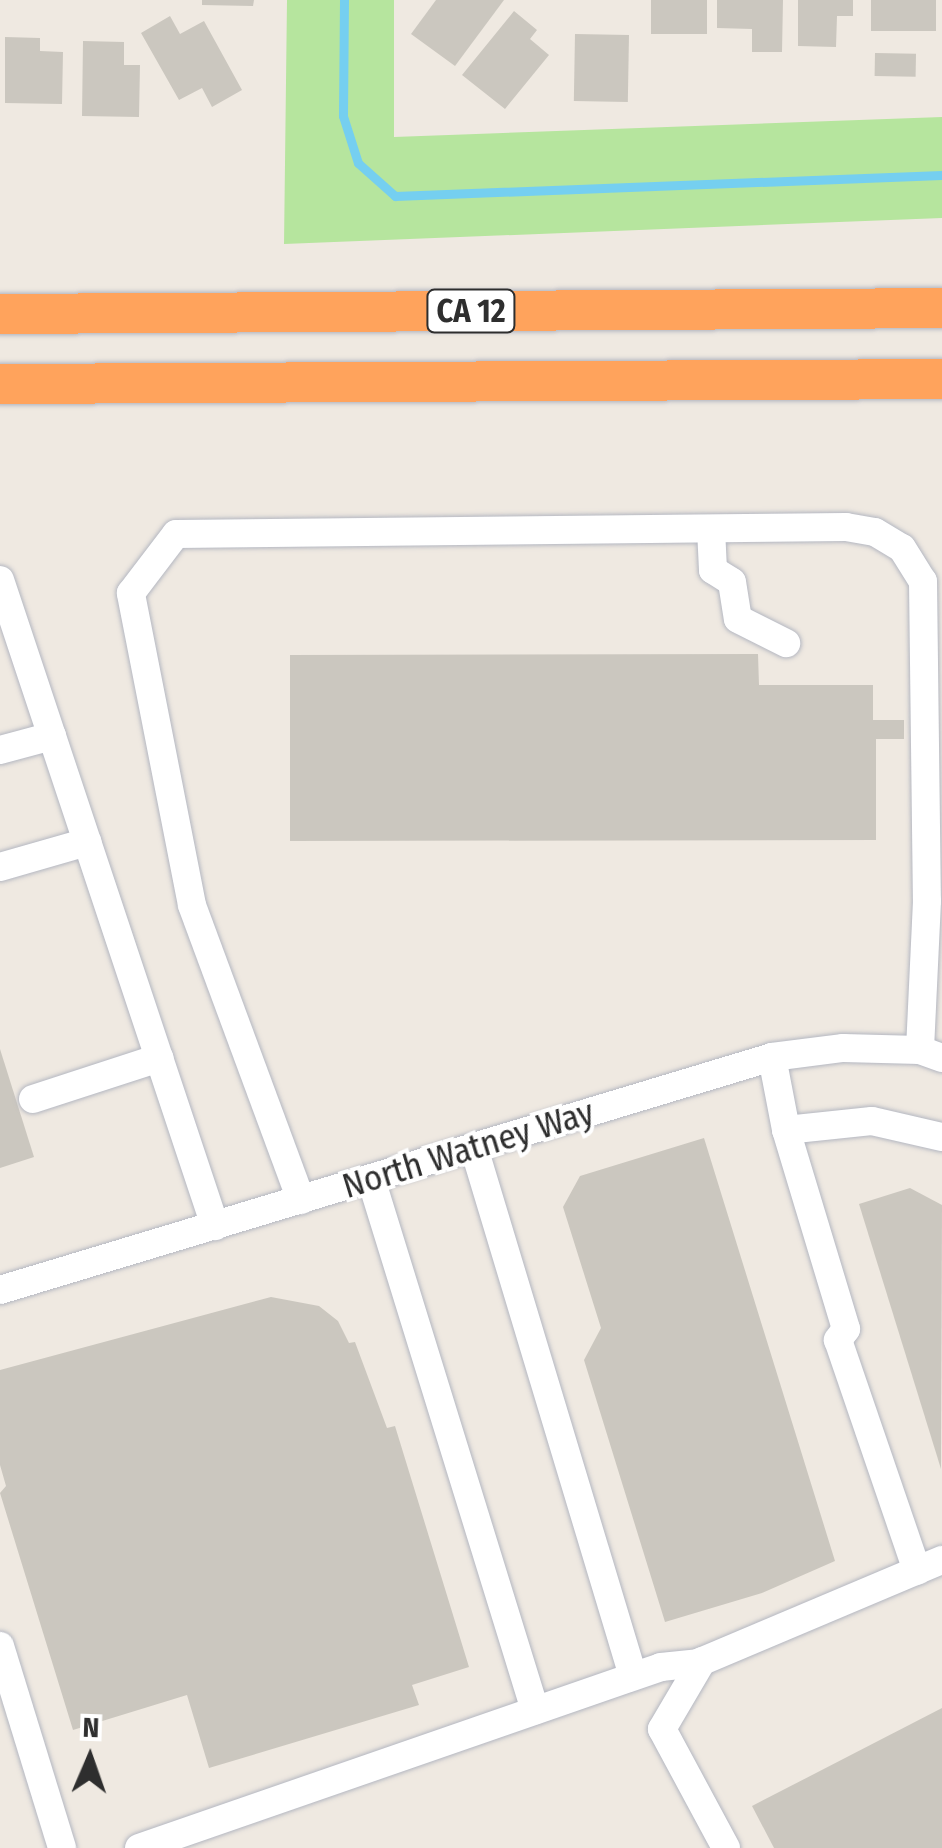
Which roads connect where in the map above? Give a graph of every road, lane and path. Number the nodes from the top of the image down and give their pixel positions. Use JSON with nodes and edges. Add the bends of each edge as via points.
{"nodes":[{"id":1,"x":942,"y":308,"type":"edge"},
{"id":2,"x":0,"y":314,"type":"edge"},
{"id":3,"x":942,"y":379,"type":"edge"},
{"id":4,"x":0,"y":384,"type":"edge"},
{"id":5,"x":710,"y":529,"type":"junction"},
{"id":6,"x":0,"y":580,"type":"edge"},
{"id":7,"x":786,"y":643,"type":"dead end"},
{"id":8,"x":52,"y":736,"type":"junction"},
{"id":9,"x":0,"y":750,"type":"edge"},
{"id":10,"x":88,"y":842,"type":"junction"},
{"id":11,"x":0,"y":866,"type":"edge"},
{"id":12,"x":931,"y":1054,"type":"edge"},
{"id":13,"x":772,"y":1057,"type":"junction"},
{"id":14,"x":159,"y":1058,"type":"junction"},
{"id":15,"x":33,"y":1099,"type":"dead end"},
{"id":16,"x":786,"y":1130,"type":"junction"},
{"id":17,"x":942,"y":1137,"type":"edge"},
{"id":18,"x":474,"y":1148,"type":"junction"},
{"id":19,"x":371,"y":1178,"type":"junction"},
{"id":20,"x":301,"y":1200,"type":"junction"},
{"id":21,"x":215,"y":1226,"type":"junction"},
{"id":22,"x":0,"y":1290,"type":"edge"},
{"id":23,"x":930,"y":1566,"type":"edge"},
{"id":24,"x":0,"y":1646,"type":"edge"},
{"id":25,"x":702,"y":1661,"type":"junction"},
{"id":26,"x":634,"y":1676,"type":"junction"},
{"id":27,"x":535,"y":1710,"type":"junction"},
{"id":28,"x":62,"y":1848,"type":"edge"},
{"id":29,"x":138,"y":1848,"type":"edge"},
{"id":30,"x":726,"y":1848,"type":"edge"}],
"edges":[{"from":1,"to":2,"type":"highway","number":"CA 12"},
{"from":3,"to":4,"type":"highway","number":"CA 12"},
{"from":5,"to":7,"type":"street","via":[[713,570],[732,582],[738,619]]},
{"from":5,"to":12,"type":"street","via":[[876,532],[902,548],[923,580]]},
{"from":5,"to":20,"type":"street","via":[[176,534],[130,593],[192,905]]},
{"from":6,"to":8,"type":"street"},
{"from":8,"to":9,"type":"street"},
{"from":8,"to":10,"type":"street"},
{"from":10,"to":11,"type":"street"},
{"from":10,"to":14,"type":"street"},
{"from":12,"to":13,"type":"street","name":"North Watney Way"},
{"from":13,"to":16,"type":"street"},
{"from":13,"to":18,"type":"street","name":"North Watney Way"},
{"from":14,"to":15,"type":"street"},
{"from":14,"to":21,"type":"street"},
{"from":16,"to":17,"type":"street","via":[[872,1121]]},
{"from":16,"to":23,"type":"street","via":[[846,1329],[838,1340]]},
{"from":18,"to":19,"type":"street","name":"North Watney Way"},
{"from":18,"to":26,"type":"street"},
{"from":19,"to":20,"type":"street","name":"North Watney Way"},
{"from":19,"to":27,"type":"street"},
{"from":20,"to":21,"type":"street","name":"North Watney Way"},
{"from":21,"to":22,"type":"street","name":"North Watney Way"},
{"from":23,"to":25,"type":"street"},
{"from":24,"to":28,"type":"street"},
{"from":25,"to":26,"type":"street"},
{"from":25,"to":30,"type":"street","via":[[662,1730]]},
{"from":26,"to":27,"type":"street"},
{"from":27,"to":29,"type":"street"}]}
